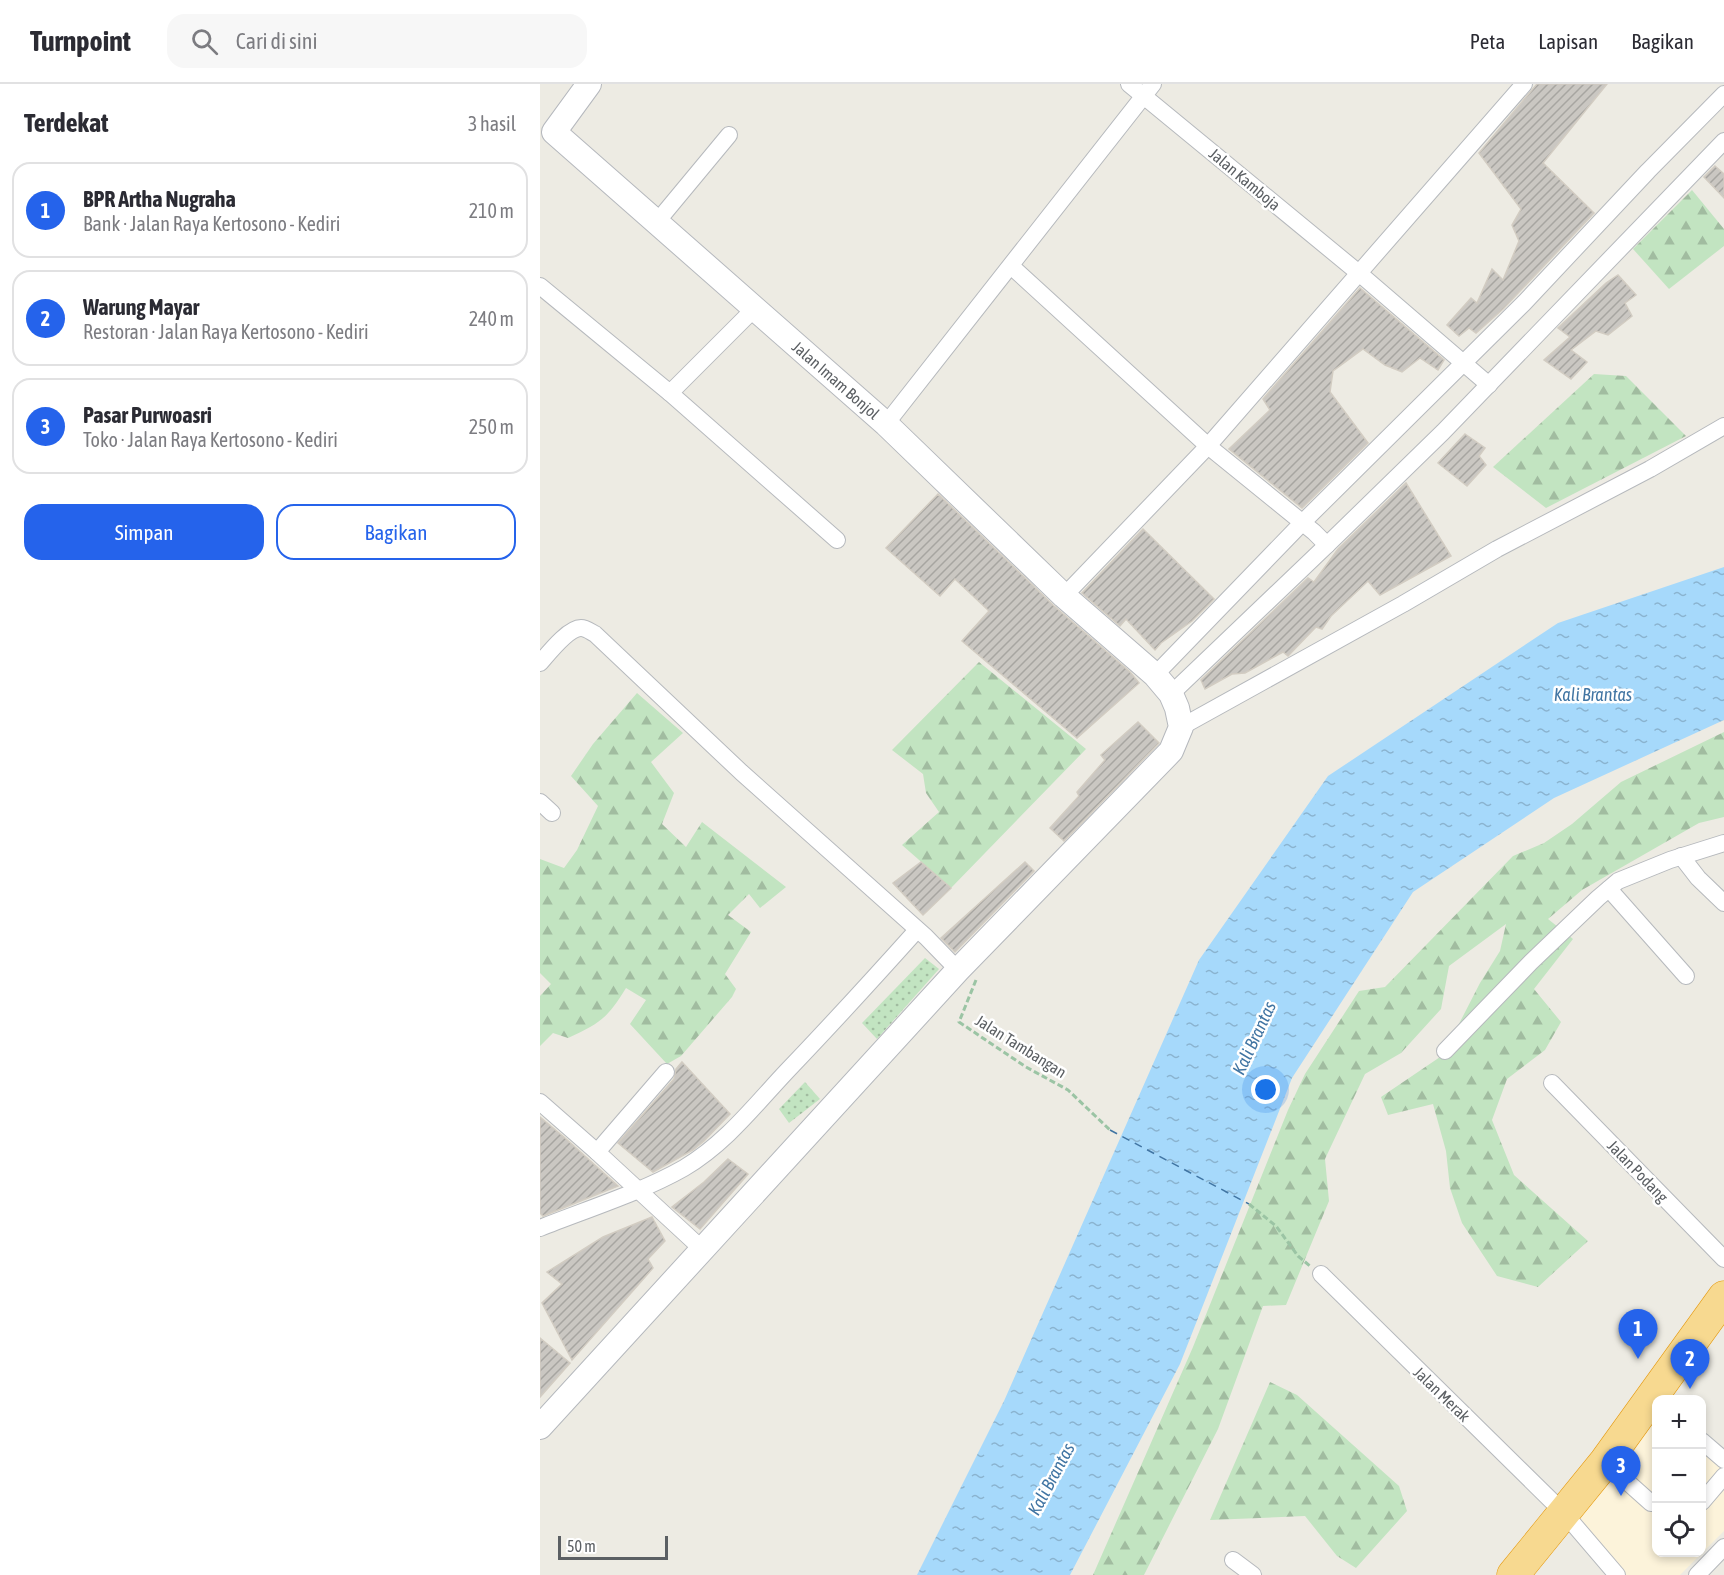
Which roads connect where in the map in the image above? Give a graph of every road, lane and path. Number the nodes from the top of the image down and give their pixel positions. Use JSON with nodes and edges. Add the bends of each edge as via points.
{"nodes":[{"id":1,"x":589,"y":84,"type":"edge"},
{"id":2,"x":1129,"y":84,"type":"edge"},
{"id":3,"x":1524,"y":84,"type":"edge"},
{"id":4,"x":1148,"y":89,"type":"edge"},
{"id":5,"x":1724,"y":94,"type":"edge"},
{"id":6,"x":547,"y":128,"type":"edge"},
{"id":7,"x":729,"y":135,"type":"dead end"},
{"id":8,"x":1724,"y":141,"type":"edge"},
{"id":9,"x":657,"y":223,"type":"junction"},
{"id":10,"x":1011,"y":266,"type":"junction"},
{"id":11,"x":1360,"y":274,"type":"junction"},
{"id":12,"x":540,"y":286,"type":"edge"},
{"id":13,"x":754,"y":309,"type":"junction"},
{"id":14,"x":1463,"y":362,"type":"junction"},
{"id":15,"x":1489,"y":385,"type":"junction"},
{"id":16,"x":670,"y":393,"type":"junction"},
{"id":17,"x":886,"y":424,"type":"junction"},
{"id":18,"x":1724,"y":426,"type":"edge"},
{"id":19,"x":1208,"y":446,"type":"junction"},
{"id":20,"x":1308,"y":527,"type":"junction"},
{"id":21,"x":837,"y":540,"type":"dead end"},
{"id":22,"x":1328,"y":545,"type":"junction"},
{"id":23,"x":1064,"y":596,"type":"junction"},
{"id":24,"x":540,"y":663,"type":"edge"},
{"id":25,"x":1163,"y":685,"type":"junction"},
{"id":26,"x":1181,"y":727,"type":"junction"},
{"id":27,"x":1724,"y":843,"type":"edge"},
{"id":28,"x":1682,"y":856,"type":"junction"},
{"id":29,"x":1609,"y":889,"type":"junction"},
{"id":30,"x":1724,"y":903,"type":"edge"},
{"id":31,"x":927,"y":939,"type":"junction"},
{"id":32,"x":969,"y":971,"type":"junction"},
{"id":33,"x":1686,"y":976,"type":"dead end"},
{"id":34,"x":1445,"y":1050,"type":"dead end"},
{"id":35,"x":666,"y":1072,"type":"dead end"},
{"id":36,"x":1552,"y":1083,"type":"dead end"},
{"id":37,"x":540,"y":1102,"type":"edge"},
{"id":38,"x":1110,"y":1130,"type":"dead end"},
{"id":39,"x":597,"y":1152,"type":"junction"},
{"id":40,"x":637,"y":1189,"type":"junction"},
{"id":41,"x":1249,"y":1204,"type":"dead end"},
{"id":42,"x":540,"y":1228,"type":"edge"},
{"id":43,"x":702,"y":1249,"type":"junction"},
{"id":44,"x":1724,"y":1259,"type":"edge"},
{"id":45,"x":1321,"y":1274,"type":"joint"},
{"id":46,"x":1724,"y":1297,"type":"edge"},
{"id":47,"x":1659,"y":1395,"type":"edge"},
{"id":48,"x":1652,"y":1404,"type":"edge"},
{"id":49,"x":540,"y":1427,"type":"edge"},
{"id":50,"x":1706,"y":1445,"type":"edge"},
{"id":51,"x":1724,"y":1460,"type":"edge"},
{"id":52,"x":1605,"y":1462,"type":"junction"},
{"id":53,"x":1724,"y":1476,"type":"edge"},
{"id":54,"x":1706,"y":1496,"type":"edge"},
{"id":55,"x":1651,"y":1503,"type":"dead end"},
{"id":56,"x":1564,"y":1513,"type":"junction"},
{"id":57,"x":1724,"y":1547,"type":"edge"},
{"id":58,"x":1233,"y":1560,"type":"dead end"},
{"id":59,"x":1253,"y":1575,"type":"edge"},
{"id":60,"x":1513,"y":1575,"type":"edge"},
{"id":61,"x":1617,"y":1575,"type":"edge"},
{"id":62,"x":1697,"y":1575,"type":"edge"}],
"edges":[{"from":1,"to":6,"type":"main road","name":"Jalan Imam Bonjol"},
{"from":2,"to":4,"type":"street","name":"Jalan Kamboja"},
{"from":3,"to":11,"type":"street"},
{"from":4,"to":10,"type":"street"},
{"from":4,"to":11,"type":"street","name":"Jalan Kamboja"},
{"from":5,"to":14,"type":"street"},
{"from":6,"to":9,"type":"main road","name":"Jalan Imam Bonjol"},
{"from":7,"to":9,"type":"street"},
{"from":8,"to":15,"type":"street"},
{"from":9,"to":13,"type":"main road","name":"Jalan Imam Bonjol"},
{"from":10,"to":17,"type":"street"},
{"from":10,"to":19,"type":"street"},
{"from":11,"to":14,"type":"street","name":"Jalan Kamboja"},
{"from":11,"to":19,"type":"street"},
{"from":12,"to":16,"type":"street"},
{"from":13,"to":16,"type":"street"},
{"from":13,"to":17,"type":"main road","name":"Jalan Imam Bonjol"},
{"from":14,"to":15,"type":"street","name":"Jalan Kamboja"},
{"from":14,"to":20,"type":"street"},
{"from":15,"to":22,"type":"street"},
{"from":16,"to":21,"type":"street"},
{"from":17,"to":23,"type":"main road","name":"Jalan Imam Bonjol"},
{"from":18,"to":26,"type":"street"},
{"from":19,"to":20,"type":"street"},
{"from":19,"to":23,"type":"street"},
{"from":20,"to":22,"type":"street"},
{"from":20,"to":25,"type":"street"},
{"from":22,"to":25,"type":"street"},
{"from":23,"to":25,"type":"main road","name":"Jalan Imam Bonjol"},
{"from":24,"to":31,"type":"street","via":[[578,628],[595,634]]},
{"from":25,"to":26,"type":"main road","via":[[1177,708]]},
{"from":26,"to":32,"type":"main road","via":[[1171,751]]},
{"from":27,"to":28,"type":"street"},
{"from":28,"to":29,"type":"street","via":[[1635,873]]},
{"from":28,"to":30,"type":"street"},
{"from":29,"to":33,"type":"street"},
{"from":29,"to":34,"type":"street"},
{"from":31,"to":32,"type":"street"},
{"from":31,"to":40,"type":"street","via":[[845,1012],[713,1148]]},
{"from":32,"to":38,"type":"path","name":"Jalan Tambangan","via":[[959,1022],[1026,1067],[1068,1089]]},
{"from":32,"to":43,"type":"main road"},
{"from":35,"to":39,"type":"street"},
{"from":36,"to":44,"type":"street","name":"Jalan Podang"},
{"from":37,"to":39,"type":"street"},
{"from":39,"to":40,"type":"street"},
{"from":40,"to":42,"type":"street"},
{"from":40,"to":43,"type":"street"},
{"from":41,"to":45,"type":"path","via":[[1276,1226],[1298,1256]]},
{"from":43,"to":49,"type":"main road"},
{"from":45,"to":56,"type":"street","name":"Jalan Merak"},
{"from":46,"to":47,"type":"highway"},
{"from":48,"to":52,"type":"highway"},
{"from":50,"to":51,"type":"street"},
{"from":52,"to":55,"type":"street"},
{"from":52,"to":56,"type":"highway"},
{"from":53,"to":54,"type":"street"},
{"from":56,"to":60,"type":"highway"},
{"from":56,"to":61,"type":"street","name":"Jalan Merak"},
{"from":57,"to":62,"type":"street"},
{"from":58,"to":59,"type":"street"}]}
